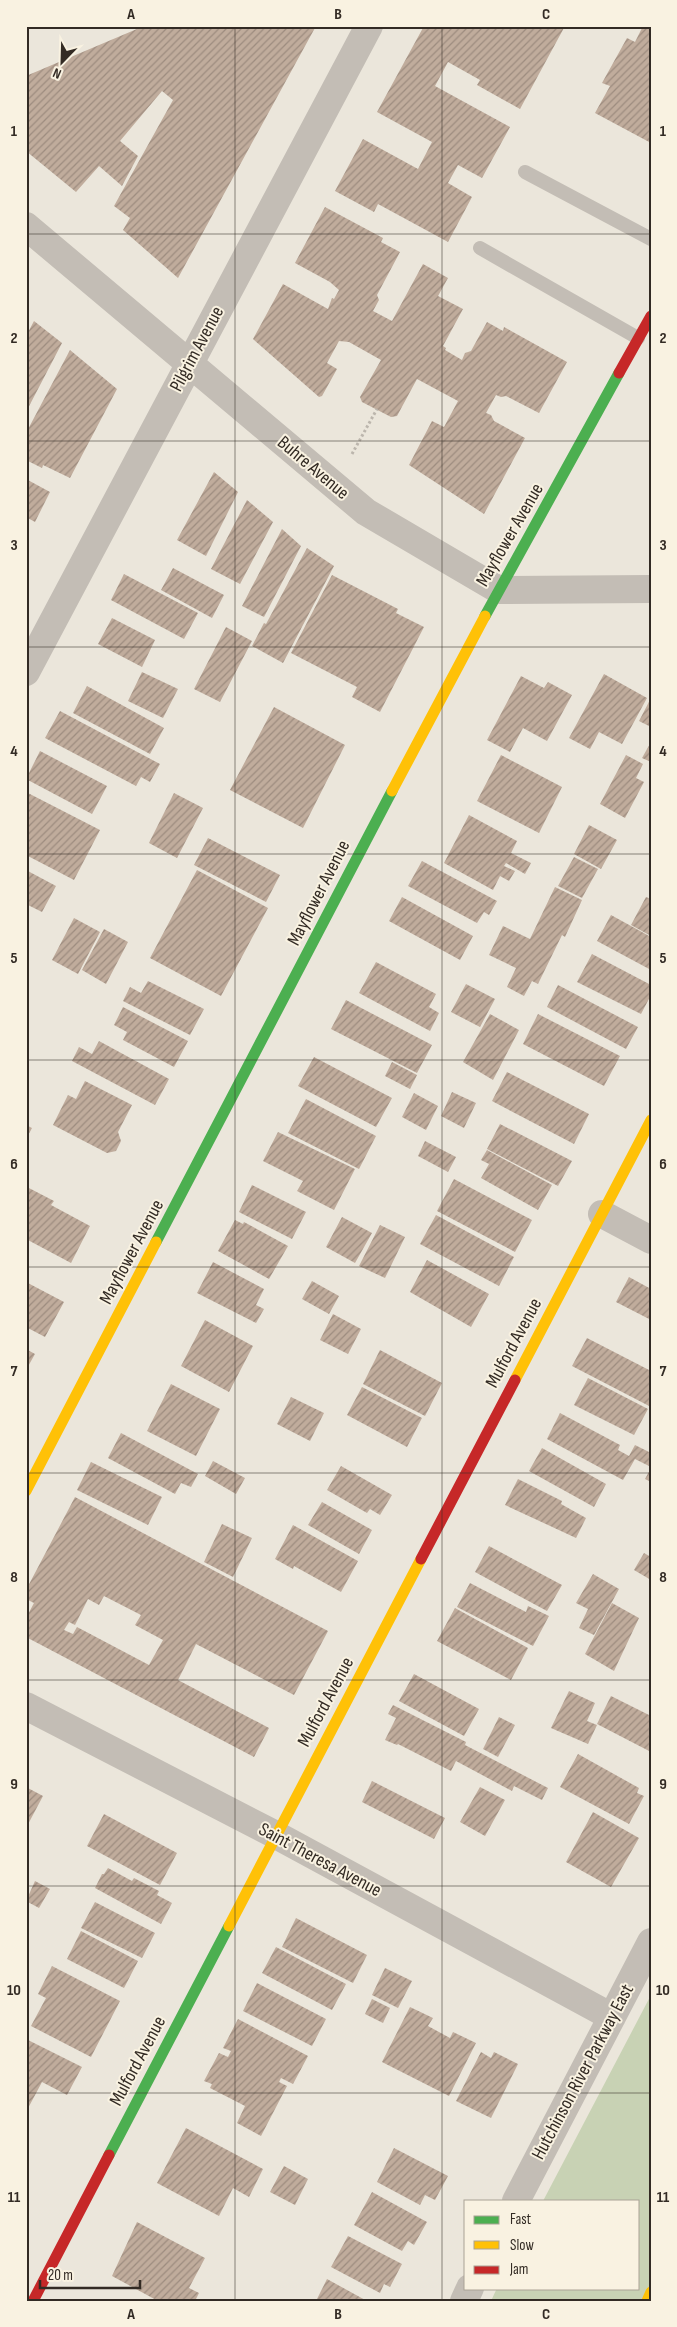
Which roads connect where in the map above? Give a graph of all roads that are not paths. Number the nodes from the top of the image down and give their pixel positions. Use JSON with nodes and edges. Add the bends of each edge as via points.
{"nodes":[{"id":1,"x":369,"y":26,"type":"edge"},
{"id":2,"x":524,"y":172,"type":"dead end"},
{"id":3,"x":26,"y":226,"type":"edge"},
{"id":4,"x":651,"y":239,"type":"edge"},
{"id":5,"x":480,"y":248,"type":"dead end"},
{"id":6,"x":651,"y":316,"type":"edge"},
{"id":7,"x":638,"y":338,"type":"junction"},
{"id":8,"x":189,"y":363,"type":"junction"},
{"id":9,"x":651,"y":589,"type":"edge"},
{"id":10,"x":498,"y":590,"type":"junction"},
{"id":11,"x":26,"y":672,"type":"edge"},
{"id":12,"x":651,"y":1120,"type":"edge"},
{"id":13,"x":602,"y":1214,"type":"junction"},
{"id":14,"x":651,"y":1240,"type":"edge"},
{"id":15,"x":26,"y":1491,"type":"edge"},
{"id":16,"x":26,"y":1706,"type":"edge"},
{"id":17,"x":276,"y":1835,"type":"junction"},
{"id":18,"x":651,"y":1942,"type":"edge"},
{"id":19,"x":612,"y":2017,"type":"junction"},
{"id":20,"x":517,"y":2200,"type":"edge"},
{"id":21,"x":651,"y":2292,"type":"edge"},
{"id":22,"x":33,"y":2301,"type":"edge"},
{"id":23,"x":647,"y":2301,"type":"edge"}],
"edges":[{"from":1,"to":8,"type":"street","name":"Pilgrim Avenue"},
{"from":2,"to":4,"type":"lane"},
{"from":3,"to":8,"type":"street","name":"Buhre Avenue"},
{"from":5,"to":7,"type":"lane"},
{"from":6,"to":7,"type":"main road","name":"Mayflower Avenue"},
{"from":7,"to":10,"type":"main road","name":"Mayflower Avenue"},
{"from":8,"to":10,"type":"street","name":"Buhre Avenue","via":[[366,512]]},
{"from":8,"to":11,"type":"street","name":"Pilgrim Avenue"},
{"from":9,"to":10,"type":"street"},
{"from":10,"to":15,"type":"main road","name":"Mayflower Avenue"},
{"from":12,"to":13,"type":"main road","name":"Mulford Avenue"},
{"from":13,"to":14,"type":"street"},
{"from":13,"to":17,"type":"main road","name":"Mulford Avenue"},
{"from":16,"to":17,"type":"street","name":"Saint Theresa Avenue"},
{"from":17,"to":19,"type":"street","name":"Saint Theresa Avenue"},
{"from":17,"to":22,"type":"main road","name":"Mulford Avenue"},
{"from":18,"to":19,"type":"street","name":"Hutchinson River Parkway East"},
{"from":19,"to":20,"type":"street","name":"Hutchinson River Parkway East"},
{"from":21,"to":23,"type":"main road"}]}
